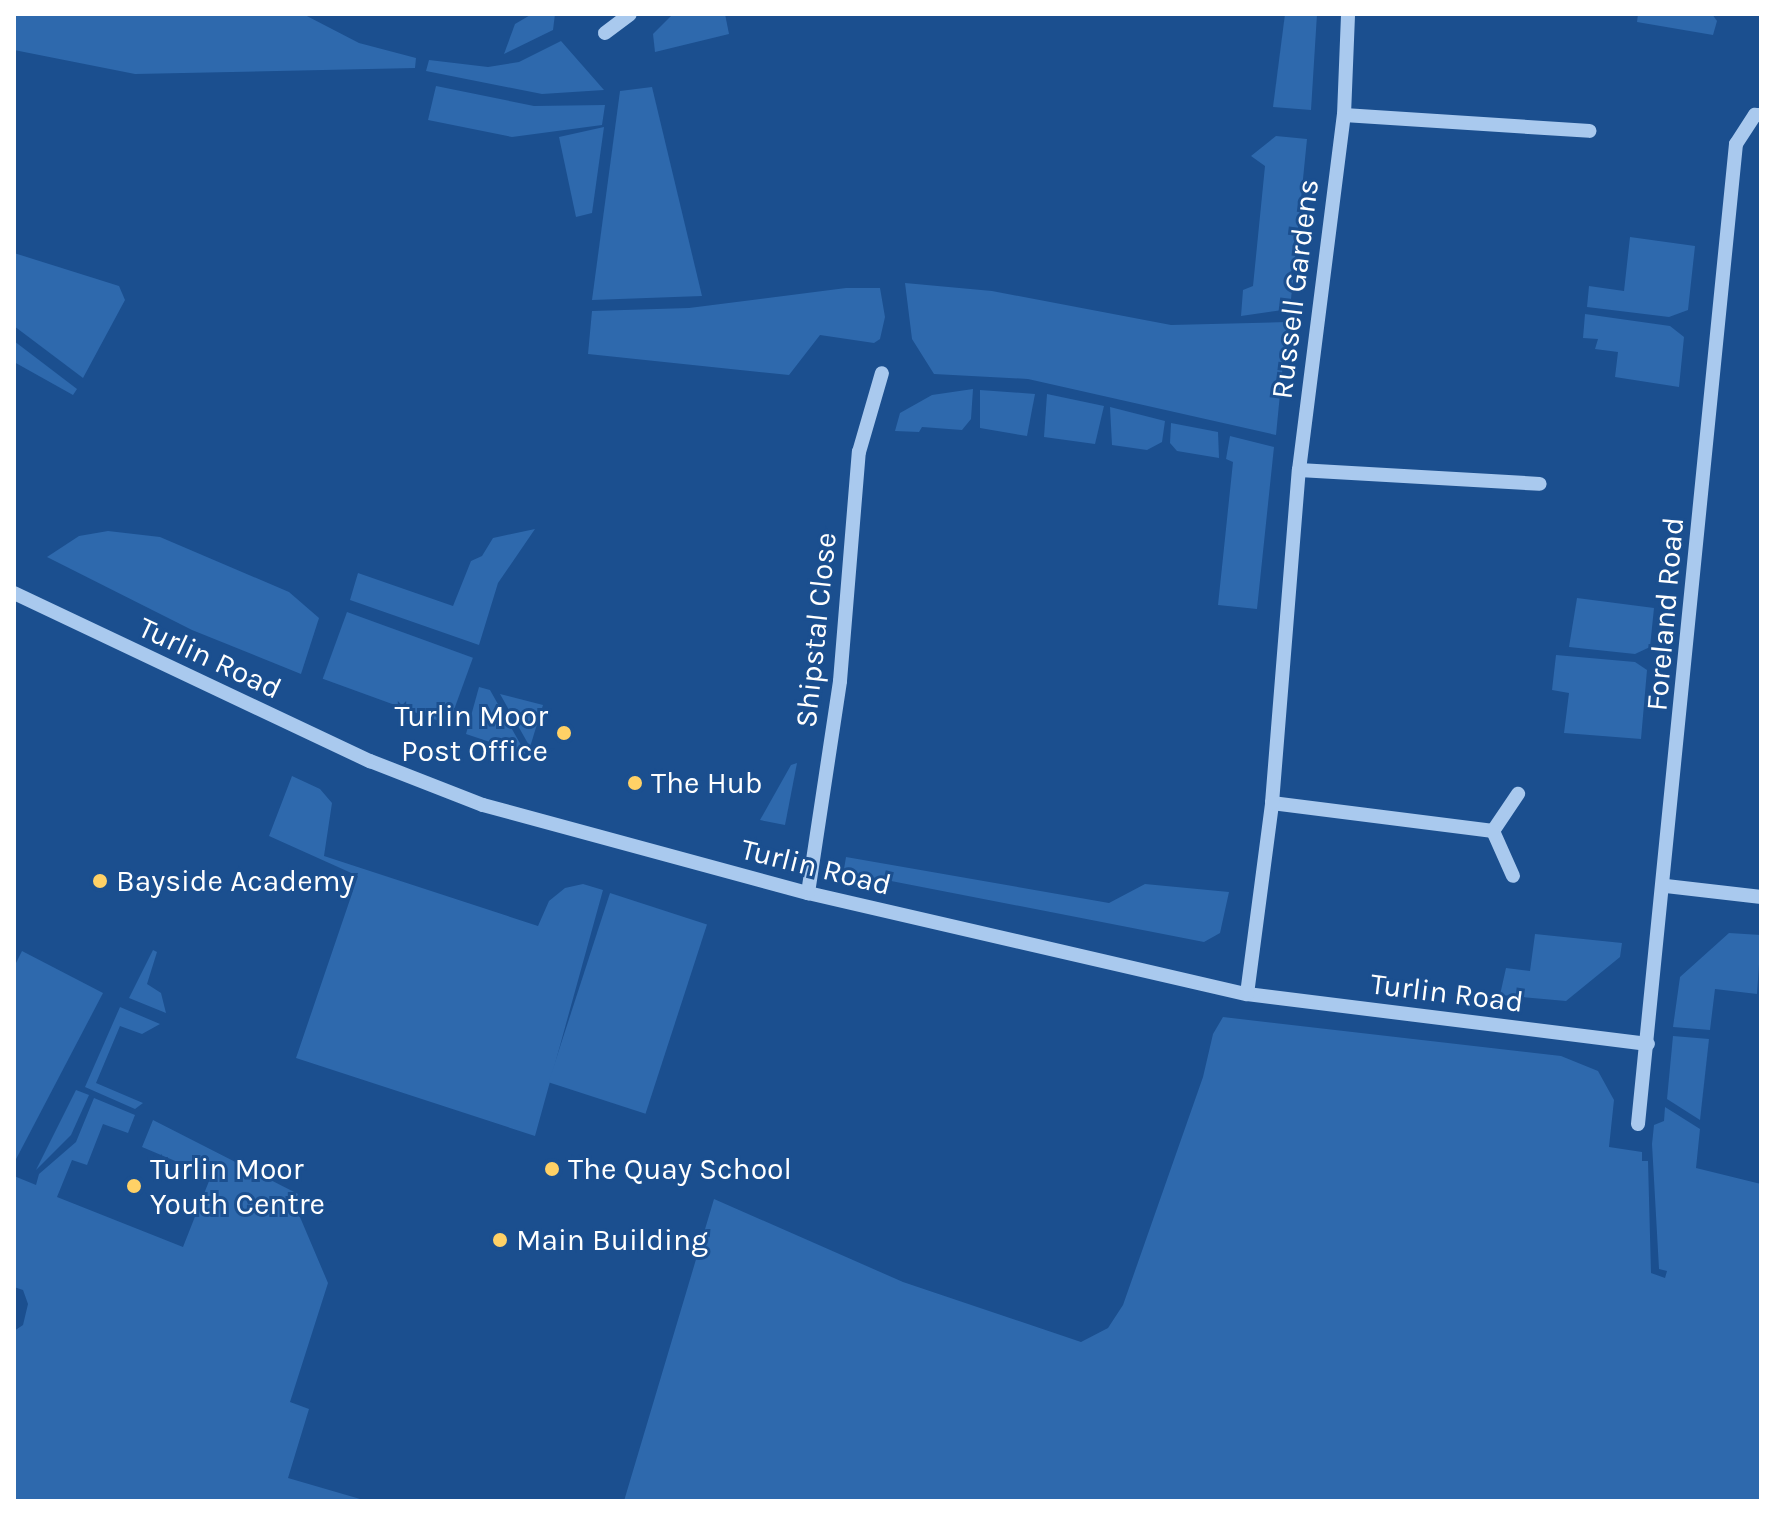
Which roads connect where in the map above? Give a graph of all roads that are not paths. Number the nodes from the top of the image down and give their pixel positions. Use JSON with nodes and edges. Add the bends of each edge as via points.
{"nodes":[{"id":1,"x":630,"y":14,"type":"edge"},
{"id":2,"x":1348,"y":14,"type":"edge"},
{"id":3,"x":605,"y":33,"type":"dead end"},
{"id":4,"x":1344,"y":115,"type":"junction"},
{"id":5,"x":1758,"y":115,"type":"edge"},
{"id":6,"x":1589,"y":131,"type":"dead end"},
{"id":7,"x":882,"y":373,"type":"dead end"},
{"id":8,"x":1299,"y":470,"type":"junction"},
{"id":9,"x":1540,"y":484,"type":"dead end"},
{"id":10,"x":14,"y":593,"type":"edge"},
{"id":11,"x":1518,"y":794,"type":"dead end"},
{"id":12,"x":1272,"y":803,"type":"junction"},
{"id":13,"x":1493,"y":831,"type":"junction"},
{"id":14,"x":1513,"y":876,"type":"dead end"},
{"id":15,"x":1666,"y":886,"type":"junction"},
{"id":16,"x":808,"y":893,"type":"junction"},
{"id":17,"x":1761,"y":897,"type":"edge"},
{"id":18,"x":1247,"y":994,"type":"junction"},
{"id":19,"x":1648,"y":1044,"type":"junction"},
{"id":20,"x":1638,"y":1124,"type":"dead end"}],
"edges":[{"from":1,"to":3,"type":"street"},
{"from":2,"to":4,"type":"street","name":"Russell Gardens"},
{"from":4,"to":6,"type":"street"},
{"from":4,"to":8,"type":"street","name":"Russell Gardens"},
{"from":5,"to":15,"type":"street","name":"Foreland Road","via":[[1736,144]]},
{"from":7,"to":16,"type":"street","name":"Shipstal Close","via":[[859,452],[840,681]]},
{"from":8,"to":9,"type":"street"},
{"from":8,"to":12,"type":"street","name":"Russell Gardens"},
{"from":10,"to":16,"type":"street","name":"Turlin Road","via":[[370,761],[483,805]]},
{"from":11,"to":13,"type":"street"},
{"from":12,"to":13,"type":"street"},
{"from":12,"to":18,"type":"street","name":"Russell Gardens"},
{"from":13,"to":14,"type":"street"},
{"from":15,"to":17,"type":"street"},
{"from":15,"to":19,"type":"street","name":"Foreland Road"},
{"from":16,"to":18,"type":"street","name":"Turlin Road"},
{"from":18,"to":19,"type":"street","name":"Turlin Road"},
{"from":19,"to":20,"type":"street","name":"Foreland Road"}]}
